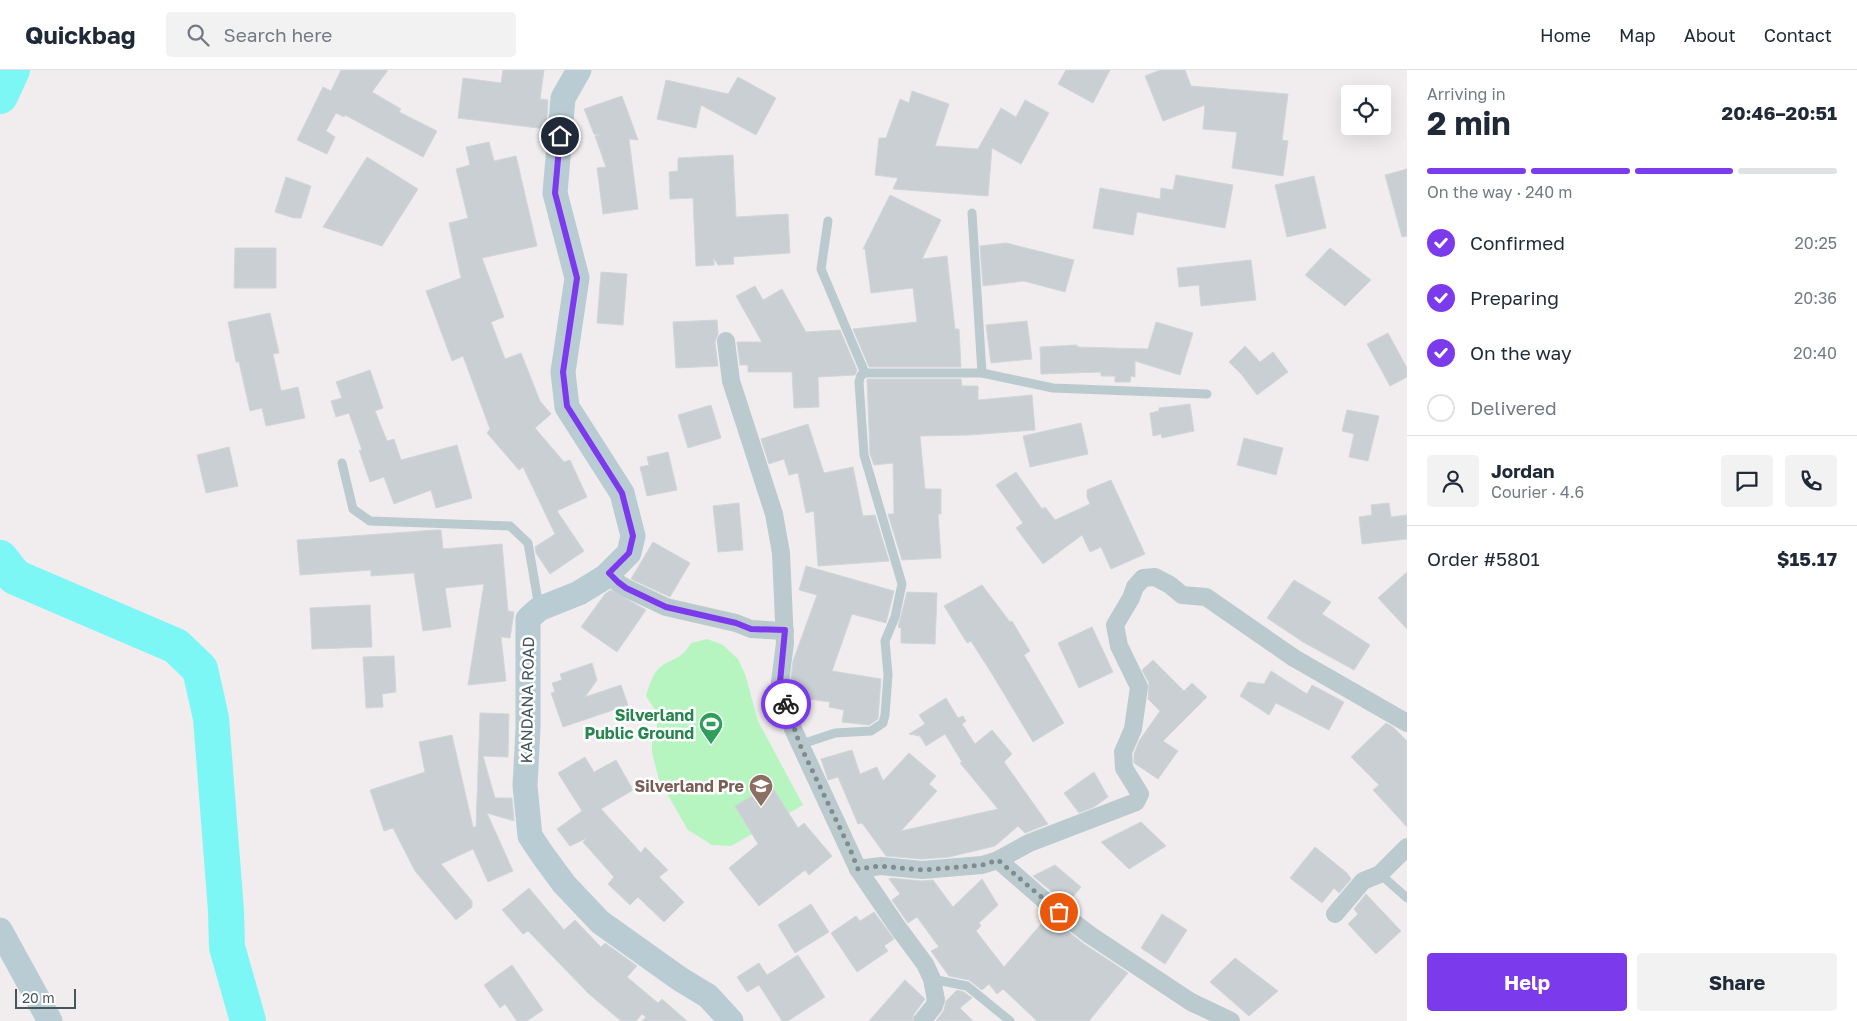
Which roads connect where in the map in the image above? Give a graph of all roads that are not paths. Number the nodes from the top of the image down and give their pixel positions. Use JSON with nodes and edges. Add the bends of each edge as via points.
{"nodes":[{"id":1,"x":579,"y":70,"type":"edge"},
{"id":2,"x":972,"y":213,"type":"dead end"},
{"id":3,"x":828,"y":221,"type":"dead end"},
{"id":4,"x":726,"y":341,"type":"dead end"},
{"id":5,"x":865,"y":373,"type":"junction"},
{"id":6,"x":982,"y":373,"type":"junction"},
{"id":7,"x":1206,"y":394,"type":"dead end"},
{"id":8,"x":342,"y":463,"type":"dead end"},
{"id":9,"x":609,"y":573,"type":"junction"},
{"id":10,"x":539,"y":609,"type":"junction"},
{"id":11,"x":785,"y":630,"type":"junction"},
{"id":12,"x":1407,"y":723,"type":"edge"},
{"id":13,"x":800,"y":745,"type":"junction"},
{"id":14,"x":1407,"y":847,"type":"edge"},
{"id":15,"x":998,"y":860,"type":"junction"},
{"id":16,"x":858,"y":869,"type":"junction"},
{"id":17,"x":1380,"y":874,"type":"junction"},
{"id":18,"x":1407,"y":898,"type":"edge"},
{"id":19,"x":1335,"y":914,"type":"dead end"},
{"id":20,"x":0,"y":930,"type":"edge"},
{"id":21,"x":932,"y":980,"type":"junction"},
{"id":22,"x":50,"y":1021,"type":"edge"},
{"id":23,"x":731,"y":1021,"type":"edge"},
{"id":24,"x":922,"y":1021,"type":"edge"},
{"id":25,"x":1010,"y":1021,"type":"edge"},
{"id":26,"x":1231,"y":1021,"type":"edge"}],
"edges":[{"from":1,"to":9,"type":"street","via":[[562,98],[555,193],[577,278],[563,372],[567,406],[622,493],[633,536],[629,553]]},
{"from":2,"to":6,"type":"lane"},
{"from":3,"to":5,"type":"lane","via":[[821,269]]},
{"from":4,"to":11,"type":"street","via":[[731,381],[774,514],[781,553]]},
{"from":5,"to":6,"type":"lane"},
{"from":5,"to":13,"type":"lane","via":[[859,382],[864,454],[902,584],[895,617],[885,641],[888,675],[885,715],[882,723],[871,731],[835,733]]},
{"from":6,"to":7,"type":"lane","via":[[1053,388]]},
{"from":8,"to":10,"type":"lane","via":[[353,509],[370,521],[510,526],[528,543]]},
{"from":9,"to":10,"type":"street","via":[[579,593]]},
{"from":9,"to":11,"type":"street","via":[[626,588],[666,607],[751,629]]},
{"from":10,"to":23,"type":"street","name":"KANDANA ROAD","via":[[528,619],[525,786],[530,836],[564,884],[600,922],[708,996]]},
{"from":11,"to":13,"type":"street","via":[[780,682]]},
{"from":12,"to":15,"type":"street","via":[[1294,658],[1206,597],[1182,595],[1155,577],[1143,578],[1115,625],[1120,646],[1139,687],[1133,729],[1123,752],[1124,768],[1140,794],[1136,802],[1029,843]]},
{"from":13,"to":16,"type":"street"},
{"from":14,"to":17,"type":"street"},
{"from":15,"to":16,"type":"street","via":[[982,865],[922,870],[880,866]]},
{"from":15,"to":26,"type":"street","via":[[1090,935],[1191,1002]]},
{"from":16,"to":21,"type":"street","via":[[925,964]]},
{"from":17,"to":18,"type":"lane"},
{"from":17,"to":19,"type":"street","via":[[1363,881]]},
{"from":20,"to":22,"type":"street"},
{"from":21,"to":24,"type":"street","via":[[936,1000]]},
{"from":21,"to":25,"type":"lane","via":[[967,986]]}]}
